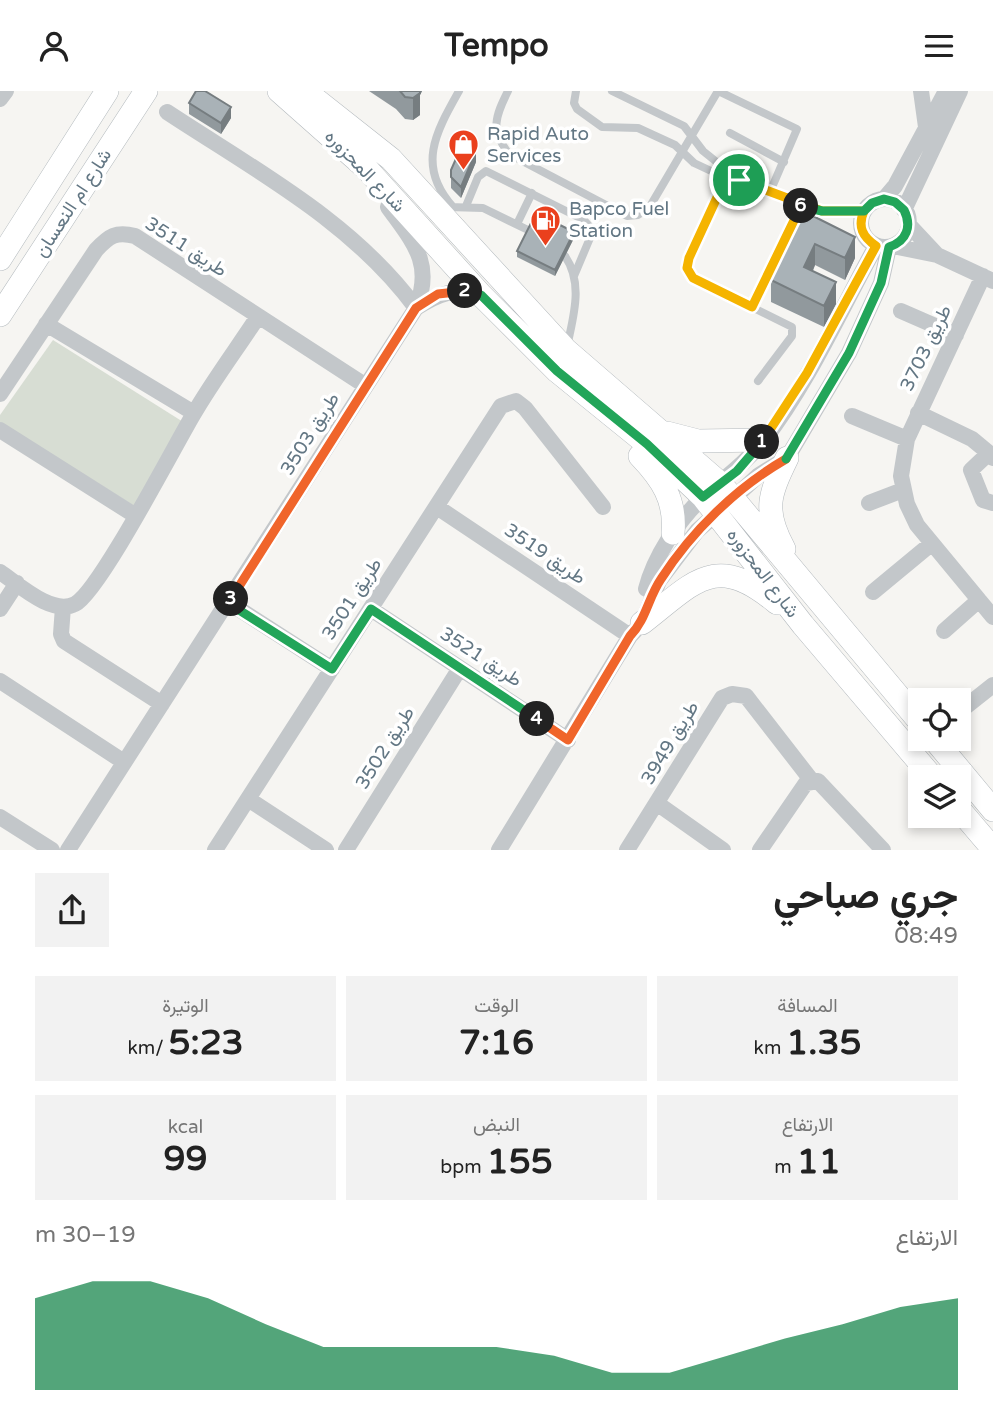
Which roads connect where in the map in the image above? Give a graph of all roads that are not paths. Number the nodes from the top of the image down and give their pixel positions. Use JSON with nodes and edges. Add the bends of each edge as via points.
{"nodes":[{"id":1,"x":6,"y":91,"type":"edge"},
{"id":2,"x":107,"y":91,"type":"edge"},
{"id":3,"x":279,"y":91,"type":"edge"},
{"id":4,"x":305,"y":91,"type":"edge"},
{"id":5,"x":459,"y":91,"type":"edge"},
{"id":6,"x":508,"y":91,"type":"edge"},
{"id":7,"x":576,"y":91,"type":"edge"},
{"id":8,"x":612,"y":91,"type":"edge"},
{"id":9,"x":718,"y":91,"type":"edge"},
{"id":10,"x":921,"y":91,"type":"edge"},
{"id":11,"x":146,"y":93,"type":"edge"},
{"id":12,"x":948,"y":95,"type":"edge"},
{"id":13,"x":0,"y":99,"type":"edge"},
{"id":14,"x":167,"y":112,"type":"dead end"},
{"id":15,"x":926,"y":128,"type":"junction"},
{"id":16,"x":730,"y":133,"type":"dead end"},
{"id":17,"x":693,"y":137,"type":"junction"},
{"id":18,"x":684,"y":154,"type":"junction"},
{"id":19,"x":784,"y":162,"type":"junction"},
{"id":20,"x":367,"y":169,"type":"junction"},
{"id":21,"x":726,"y":178,"type":"junction"},
{"id":22,"x":739,"y":180,"type":"junction"},
{"id":23,"x":769,"y":192,"type":"junction"},
{"id":24,"x":532,"y":193,"type":"junction"},
{"id":25,"x":884,"y":199,"type":"junction"},
{"id":26,"x":801,"y":204,"type":"junction"},
{"id":27,"x":466,"y":206,"type":"junction"},
{"id":28,"x":445,"y":207,"type":"junction"},
{"id":29,"x":864,"y":211,"type":"junction"},
{"id":30,"x":906,"y":217,"type":"junction"},
{"id":31,"x":517,"y":224,"type":"junction"},
{"id":32,"x":530,"y":231,"type":"edge"},
{"id":33,"x":886,"y":246,"type":"junction"},
{"id":34,"x":937,"y":255,"type":"junction"},
{"id":35,"x":565,"y":256,"type":"edge"},
{"id":36,"x":0,"y":259,"type":"edge"},
{"id":37,"x":423,"y":270,"type":"junction"},
{"id":38,"x":393,"y":276,"type":"junction"},
{"id":39,"x":574,"y":276,"type":"junction"},
{"id":40,"x":988,"y":279,"type":"edge"},
{"id":41,"x":481,"y":295,"type":"junction"},
{"id":42,"x":752,"y":307,"type":"junction"},
{"id":43,"x":416,"y":308,"type":"junction"},
{"id":44,"x":901,"y":311,"type":"dead end"},
{"id":45,"x":0,"y":315,"type":"edge"},
{"id":46,"x":257,"y":318,"type":"junction"},
{"id":47,"x":46,"y":324,"type":"junction"},
{"id":48,"x":956,"y":335,"type":"junction"},
{"id":49,"x":566,"y":350,"type":"junction"},
{"id":50,"x":758,"y":381,"type":"dead end"},
{"id":51,"x":366,"y":386,"type":"junction"},
{"id":52,"x":0,"y":394,"type":"edge"},
{"id":53,"x":194,"y":413,"type":"junction"},
{"id":54,"x":918,"y":413,"type":"junction"},
{"id":55,"x":852,"y":417,"type":"dead end"},
{"id":56,"x":616,"y":419,"type":"junction"},
{"id":57,"x":0,"y":430,"type":"edge"},
{"id":58,"x":663,"y":432,"type":"junction"},
{"id":59,"x":907,"y":439,"type":"junction"},
{"id":60,"x":764,"y":440,"type":"junction"},
{"id":61,"x":991,"y":456,"type":"edge"},
{"id":62,"x":787,"y":458,"type":"junction"},
{"id":63,"x":903,"y":490,"type":"junction"},
{"id":64,"x":718,"y":498,"type":"junction"},
{"id":65,"x":869,"y":503,"type":"dead end"},
{"id":66,"x":993,"y":503,"type":"edge"},
{"id":67,"x":437,"y":507,"type":"junction"},
{"id":68,"x":603,"y":507,"type":"dead end"},
{"id":69,"x":136,"y":516,"type":"junction"},
{"id":70,"x":673,"y":533,"type":"junction"},
{"id":71,"x":931,"y":544,"type":"junction"},
{"id":72,"x":0,"y":572,"type":"edge"},
{"id":73,"x":797,"y":573,"type":"junction"},
{"id":74,"x":17,"y":583,"type":"junction"},
{"id":75,"x":873,"y":592,"type":"dead end"},
{"id":76,"x":979,"y":600,"type":"junction"},
{"id":77,"x":228,"y":603,"type":"junction"},
{"id":78,"x":63,"y":607,"type":"junction"},
{"id":79,"x":0,"y":609,"type":"edge"},
{"id":80,"x":371,"y":609,"type":"junction"},
{"id":81,"x":993,"y":617,"type":"edge"},
{"id":82,"x":803,"y":625,"type":"junction"},
{"id":83,"x":636,"y":629,"type":"junction"},
{"id":84,"x":944,"y":631,"type":"dead end"},
{"id":85,"x":332,"y":669,"type":"junction"},
{"id":86,"x":460,"y":669,"type":"junction"},
{"id":87,"x":0,"y":681,"type":"edge"},
{"id":88,"x":993,"y":685,"type":"edge"},
{"id":89,"x":971,"y":702,"type":"edge"},
{"id":90,"x":162,"y":703,"type":"junction"},
{"id":91,"x":908,"y":707,"type":"edge"},
{"id":92,"x":568,"y":740,"type":"junction"},
{"id":93,"x":944,"y":751,"type":"edge"},
{"id":94,"x":124,"y":762,"type":"junction"},
{"id":95,"x":922,"y":765,"type":"edge"},
{"id":96,"x":812,"y":781,"type":"junction"},
{"id":97,"x":248,"y":799,"type":"junction"},
{"id":98,"x":658,"y":804,"type":"junction"},
{"id":99,"x":993,"y":810,"type":"edge"},
{"id":100,"x":0,"y":817,"type":"edge"},
{"id":101,"x":971,"y":823,"type":"edge"},
{"id":102,"x":993,"y":849,"type":"edge"},
{"id":103,"x":52,"y":850,"type":"edge"},
{"id":104,"x":68,"y":850,"type":"edge"},
{"id":105,"x":215,"y":850,"type":"edge"},
{"id":106,"x":326,"y":850,"type":"edge"},
{"id":107,"x":346,"y":850,"type":"edge"},
{"id":108,"x":499,"y":850,"type":"edge"},
{"id":109,"x":627,"y":850,"type":"edge"},
{"id":110,"x":723,"y":850,"type":"edge"},
{"id":111,"x":760,"y":850,"type":"edge"},
{"id":112,"x":883,"y":850,"type":"edge"}],
"edges":[{"from":1,"to":13,"type":"street"},
{"from":2,"to":36,"type":"main road","name":"شارع ام النعسان"},
{"from":3,"to":20,"type":"main road","name":"شارع المحزوره"},
{"from":4,"to":28,"type":"main road","name":"شارع المحزوره"},
{"from":5,"to":28,"type":"lane","via":[[437,132],[432,153],[433,174]]},
{"from":6,"to":18,"type":"lane","via":[[495,124],[498,140],[509,153],[627,216],[649,208]]},
{"from":7,"to":18,"type":"lane","via":[[577,109],[602,127],[638,128]]},
{"from":8,"to":17,"type":"lane","via":[[679,123]]},
{"from":9,"to":17,"type":"lane"},
{"from":9,"to":19,"type":"lane","via":[[795,127],[798,133]]},
{"from":10,"to":15,"type":"street"},
{"from":11,"to":45,"type":"main road","name":"شارع ام النعسان"},
{"from":12,"to":15,"type":"street"},
{"from":12,"to":30,"type":"street"},
{"from":14,"to":38,"type":"street","via":[[323,215]]},
{"from":15,"to":25,"type":"street"},
{"from":16,"to":19,"type":"lane"},
{"from":17,"to":18,"type":"lane"},
{"from":17,"to":22,"type":"lane"},
{"from":18,"to":21,"type":"lane"},
{"from":19,"to":23,"type":"lane"},
{"from":20,"to":37,"type":"street","via":[[412,240]]},
{"from":20,"to":41,"type":"main road","name":"شارع المحزوره"},
{"from":21,"to":22,"type":"lane"},
{"from":21,"to":42,"type":"lane","via":[[687,263],[689,274]]},
{"from":22,"to":23,"type":"lane"},
{"from":23,"to":26,"type":"lane"},
{"from":24,"to":27,"type":"lane","via":[[486,171],[478,177]]},
{"from":24,"to":31,"type":"lane"},
{"from":24,"to":39,"type":"lane","via":[[590,227]]},
{"from":25,"to":29,"type":"street"},
{"from":25,"to":30,"type":"street","via":[[895,202]]},
{"from":26,"to":29,"type":"lane","via":[[822,211]]},
{"from":26,"to":42,"type":"lane"},
{"from":27,"to":28,"type":"lane"},
{"from":27,"to":31,"type":"lane","via":[[483,208]]},
{"from":28,"to":49,"type":"main road","name":"شارع المحزوره"},
{"from":29,"to":33,"type":"street","via":[[861,229],[867,240]]},
{"from":30,"to":33,"type":"street","via":[[902,240]]},
{"from":30,"to":34,"type":"street"},
{"from":31,"to":32,"type":"lane"},
{"from":33,"to":34,"type":"street"},
{"from":33,"to":60,"type":"street"},
{"from":33,"to":62,"type":"street","via":[[881,283],[849,353]]},
{"from":34,"to":40,"type":"street"},
{"from":35,"to":39,"type":"lane"},
{"from":37,"to":38,"type":"street","via":[[412,284]]},
{"from":37,"to":43,"type":"street","via":[[424,287]]},
{"from":38,"to":43,"type":"street"},
{"from":39,"to":49,"type":"lane","via":[[576,304]]},
{"from":40,"to":48,"type":"street","name":"طريق 3703"},
{"from":41,"to":43,"type":"street","via":[[452,290]]},
{"from":41,"to":56,"type":"main road","name":"شارع المحزوره","via":[[557,371]]},
{"from":42,"to":50,"type":"lane","via":[[794,330]]},
{"from":43,"to":51,"type":"street","name":"طريق 3503"},
{"from":44,"to":48,"type":"street"},
{"from":46,"to":47,"type":"street","name":"طريق 3511","via":[[135,236],[121,233],[108,237],[96,250]]},
{"from":46,"to":51,"type":"street","name":"طريق 3511"},
{"from":46,"to":53,"type":"street"},
{"from":47,"to":52,"type":"street","name":"طريق 3511"},
{"from":47,"to":53,"type":"street"},
{"from":48,"to":54,"type":"street","name":"طريق 3703"},
{"from":49,"to":58,"type":"main road","name":"شارع المحزوره"},
{"from":51,"to":77,"type":"street","name":"طريق 3503"},
{"from":53,"to":69,"type":"street"},
{"from":54,"to":59,"type":"street","name":"طريق 3703"},
{"from":54,"to":61,"type":"street","via":[[972,439]]},
{"from":55,"to":59,"type":"street"},
{"from":56,"to":64,"type":"main road","name":"شارع المحزوره"},
{"from":56,"to":70,"type":"main road","via":[[625,439],[660,476],[674,520]]},
{"from":57,"to":69,"type":"street"},
{"from":58,"to":60,"type":"main road","via":[[698,441]]},
{"from":58,"to":64,"type":"main road","name":"شارع المحزوره"},
{"from":59,"to":63,"type":"street","name":"طريق 3703"},
{"from":60,"to":64,"type":"street"},
{"from":61,"to":66,"type":"street","via":[[972,467],[971,473],[983,501]]},
{"from":62,"to":64,"type":"street"},
{"from":62,"to":73,"type":"main road","via":[[770,503],[775,530]]},
{"from":63,"to":65,"type":"street"},
{"from":63,"to":71,"type":"street","name":"طريق 3703","via":[[912,515]]},
{"from":64,"to":70,"type":"street"},
{"from":64,"to":73,"type":"main road","name":"شارع المحزوره"},
{"from":64,"to":82,"type":"main road","name":"شارع المحزوره"},
{"from":64,"to":83,"type":"street","via":[[659,581]]},
{"from":67,"to":68,"type":"street","name":"طريق 3501","via":[[501,406],[516,401]]},
{"from":67,"to":80,"type":"street","name":"طريق 3501"},
{"from":67,"to":83,"type":"street","name":"طريق 3519"},
{"from":69,"to":78,"type":"street","via":[[87,592],[76,604]]},
{"from":70,"to":83,"type":"street","via":[[646,586]]},
{"from":71,"to":75,"type":"street"},
{"from":71,"to":76,"type":"street","name":"طريق 3703"},
{"from":72,"to":74,"type":"street"},
{"from":73,"to":91,"type":"main road","name":"شارع المحزوره"},
{"from":74,"to":78,"type":"street"},
{"from":74,"to":79,"type":"street"},
{"from":76,"to":81,"type":"street","name":"طريق 3703"},
{"from":76,"to":84,"type":"street"},
{"from":77,"to":85,"type":"street"},
{"from":77,"to":90,"type":"street","name":"طريق 3503"},
{"from":78,"to":90,"type":"street","via":[[61,634],[67,643]]},
{"from":80,"to":85,"type":"street","name":"طريق 3501"},
{"from":80,"to":86,"type":"street","name":"طريق 3521"},
{"from":82,"to":83,"type":"main road","via":[[753,585],[723,576],[695,582]]},
{"from":82,"to":95,"type":"main road","name":"شارع المحزوره"},
{"from":83,"to":92,"type":"street"},
{"from":85,"to":97,"type":"street","name":"طريق 3501"},
{"from":86,"to":92,"type":"street","name":"طريق 3521"},
{"from":86,"to":107,"type":"street","name":"طريق 3502"},
{"from":87,"to":94,"type":"street"},
{"from":88,"to":89,"type":"street"},
{"from":90,"to":94,"type":"street","name":"طريق 3503"},
{"from":92,"to":108,"type":"street"},
{"from":93,"to":99,"type":"main road"},
{"from":94,"to":104,"type":"street","name":"طريق 3503"},
{"from":96,"to":98,"type":"street","name":"طريق 3949","via":[[746,696],[732,694],[722,698]]},
{"from":96,"to":111,"type":"street","via":[[806,783]]},
{"from":96,"to":112,"type":"street","name":"طريق 3949"},
{"from":97,"to":105,"type":"street","name":"طريق 3501"},
{"from":97,"to":106,"type":"street"},
{"from":98,"to":109,"type":"street","name":"طريق 3949"},
{"from":98,"to":110,"type":"street"},
{"from":100,"to":103,"type":"street"},
{"from":101,"to":102,"type":"main road"}]}
